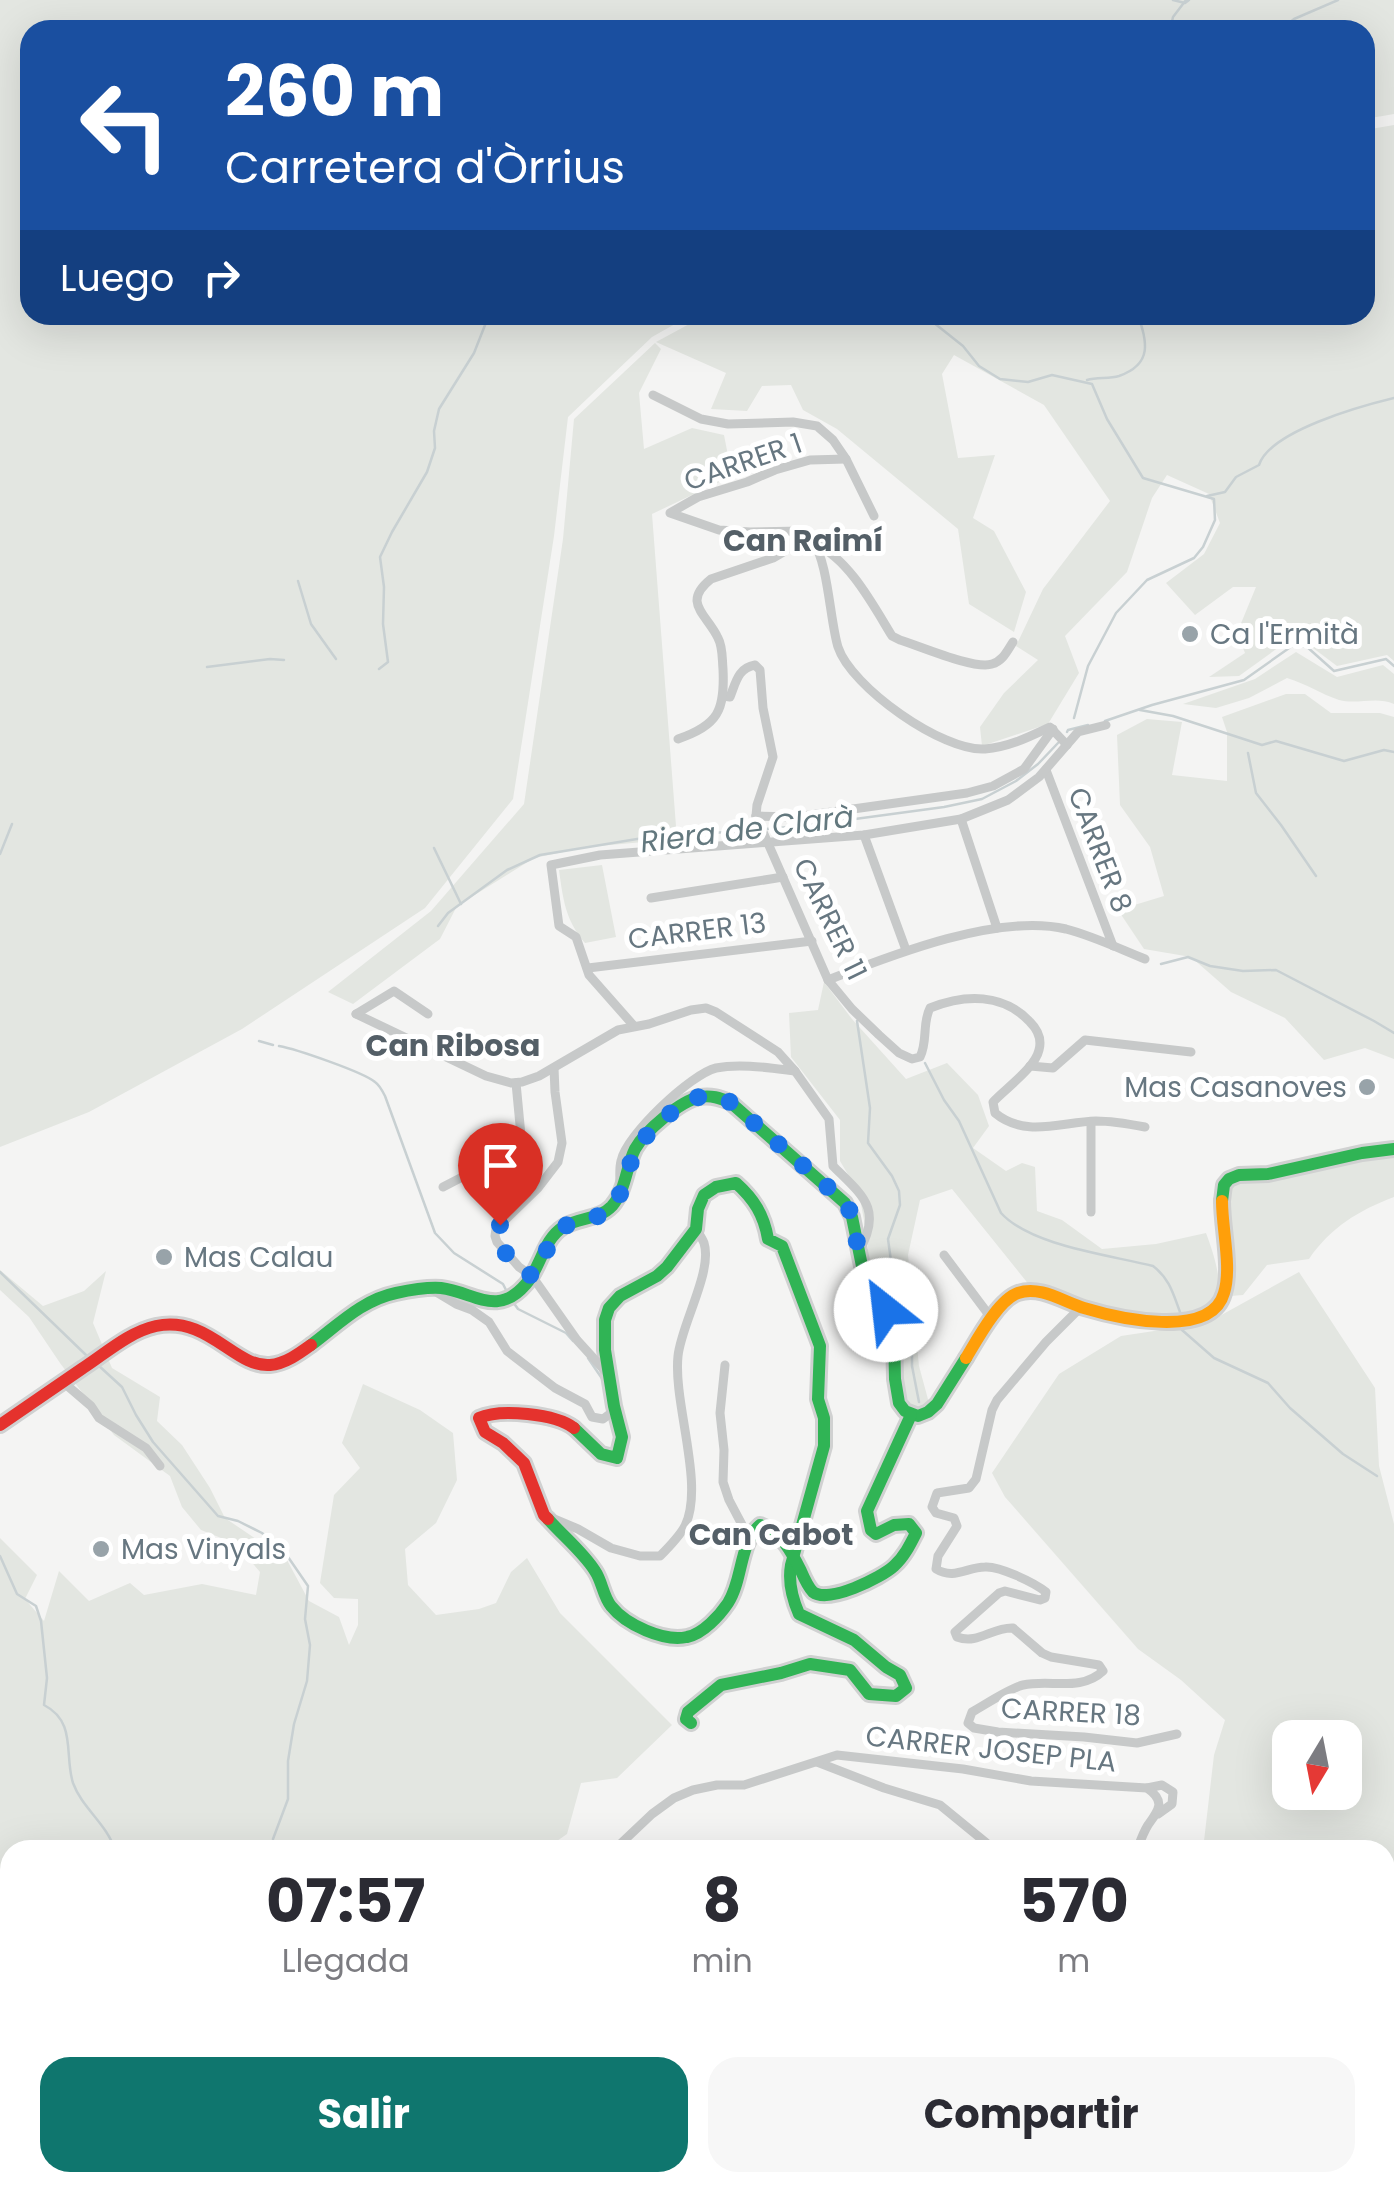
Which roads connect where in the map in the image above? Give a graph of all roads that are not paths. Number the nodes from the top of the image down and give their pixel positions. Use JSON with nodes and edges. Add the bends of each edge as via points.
{"nodes":[{"id":1,"x":653,"y":395,"type":"dead end"},
{"id":2,"x":846,"y":459,"type":"junction"},
{"id":3,"x":874,"y":516,"type":"dead end"},
{"id":4,"x":802,"y":532,"type":"junction"},
{"id":5,"x":815,"y":544,"type":"junction"},
{"id":6,"x":1013,"y":642,"type":"dead end"},
{"id":7,"x":723,"y":696,"type":"junction"},
{"id":8,"x":1106,"y":724,"type":"dead end"},
{"id":9,"x":1053,"y":729,"type":"junction"},
{"id":10,"x":678,"y":739,"type":"dead end"},
{"id":11,"x":1067,"y":745,"type":"junction"},
{"id":12,"x":1046,"y":770,"type":"junction"},
{"id":13,"x":756,"y":816,"type":"junction"},
{"id":14,"x":961,"y":819,"type":"junction"},
{"id":15,"x":864,"y":835,"type":"junction"},
{"id":16,"x":768,"y":843,"type":"junction"},
{"id":17,"x":783,"y":877,"type":"junction"},
{"id":18,"x":651,"y":898,"type":"dead end"},
{"id":19,"x":998,"y":928,"type":"junction"},
{"id":20,"x":812,"y":941,"type":"junction"},
{"id":21,"x":1113,"y":946,"type":"junction"},
{"id":22,"x":906,"y":950,"type":"junction"},
{"id":23,"x":1146,"y":959,"type":"dead end"},
{"id":24,"x":588,"y":968,"type":"junction"},
{"id":25,"x":828,"y":980,"type":"junction"},
{"id":26,"x":428,"y":1014,"type":"dead end"},
{"id":27,"x":634,"y":1026,"type":"junction"},
{"id":28,"x":1191,"y":1052,"type":"dead end"},
{"id":29,"x":1029,"y":1066,"type":"junction"},
{"id":30,"x":554,"y":1068,"type":"junction"},
{"id":31,"x":796,"y":1072,"type":"junction"},
{"id":32,"x":516,"y":1083,"type":"junction"},
{"id":33,"x":1090,"y":1122,"type":"junction"},
{"id":34,"x":1145,"y":1126,"type":"dead end"},
{"id":35,"x":1394,"y":1149,"type":"edge"},
{"id":36,"x":443,"y":1187,"type":"dead end"},
{"id":37,"x":620,"y":1192,"type":"junction"},
{"id":38,"x":1091,"y":1212,"type":"dead end"},
{"id":39,"x":696,"y":1229,"type":"junction"},
{"id":40,"x":858,"y":1252,"type":"junction"},
{"id":41,"x":944,"y":1256,"type":"dead end"},
{"id":42,"x":532,"y":1276,"type":"junction"},
{"id":43,"x":431,"y":1289,"type":"junction"},
{"id":44,"x":1081,"y":1307,"type":"junction"},
{"id":45,"x":992,"y":1319,"type":"junction"},
{"id":46,"x":725,"y":1365,"type":"dead end"},
{"id":47,"x":609,"y":1376,"type":"junction"},
{"id":48,"x":63,"y":1382,"type":"junction"},
{"id":49,"x":615,"y":1410,"type":"junction"},
{"id":50,"x":911,"y":1415,"type":"junction"},
{"id":51,"x":0,"y":1425,"type":"edge"},
{"id":52,"x":160,"y":1466,"type":"dead end"},
{"id":53,"x":544,"y":1515,"type":"junction"},
{"id":54,"x":750,"y":1538,"type":"junction"},
{"id":55,"x":793,"y":1558,"type":"junction"},
{"id":56,"x":691,"y":1723,"type":"dead end"},
{"id":57,"x":1177,"y":1734,"type":"dead end"},
{"id":58,"x":817,"y":1762,"type":"junction"},
{"id":59,"x":1147,"y":1788,"type":"junction"},
{"id":60,"x":1158,"y":1814,"type":"junction"},
{"id":61,"x":625,"y":1840,"type":"edge"},
{"id":62,"x":983,"y":1840,"type":"edge"},
{"id":63,"x":1141,"y":1840,"type":"edge"}],
"edges":[{"from":1,"to":2,"type":"street","name":"CARRER 1","via":[[701,419],[817,426]]},
{"from":2,"to":3,"type":"street","name":"CARRER 1"},
{"from":2,"to":4,"type":"street","name":"CARRER 1","via":[[775,470],[670,513],[719,530]]},
{"from":4,"to":5,"type":"street"},
{"from":4,"to":7,"type":"street","via":[[773,558],[711,579],[696,599],[721,647]]},
{"from":5,"to":6,"type":"street","via":[[859,583],[900,640],[990,666]]},
{"from":5,"to":9,"type":"street","via":[[838,649],[879,699],[926,729],[982,749]]},
{"from":7,"to":10,"type":"street","via":[[711,723]]},
{"from":7,"to":13,"type":"street","via":[[730,696],[746,667],[760,670],[773,757]]},
{"from":8,"to":11,"type":"street","via":[[1078,732]]},
{"from":9,"to":11,"type":"street"},
{"from":9,"to":13,"type":"street","via":[[1024,769],[993,786],[796,817]]},
{"from":11,"to":12,"type":"street"},
{"from":12,"to":14,"type":"street","via":[[1008,800]]},
{"from":12,"to":21,"type":"street","name":"CARRER 8"},
{"from":13,"to":16,"type":"street","name":"CARRER 11"},
{"from":14,"to":15,"type":"street"},
{"from":14,"to":19,"type":"street"},
{"from":15,"to":16,"type":"street"},
{"from":15,"to":22,"type":"street"},
{"from":16,"to":17,"type":"street","name":"CARRER 11"},
{"from":16,"to":24,"type":"street","via":[[551,864],[558,926],[576,937]]},
{"from":17,"to":18,"type":"street"},
{"from":17,"to":20,"type":"street","name":"CARRER 11"},
{"from":19,"to":21,"type":"street","via":[[1064,928]]},
{"from":19,"to":22,"type":"street"},
{"from":20,"to":24,"type":"street","name":"CARRER 13"},
{"from":20,"to":25,"type":"street","name":"CARRER 11"},
{"from":21,"to":23,"type":"street"},
{"from":22,"to":25,"type":"street"},
{"from":24,"to":27,"type":"street"},
{"from":25,"to":29,"type":"street","name":"CARRER 11","via":[[878,1035],[912,1059],[924,1050],[930,1008],[995,999],[1023,1015],[1040,1036]]},
{"from":26,"to":32,"type":"street","via":[[394,990],[356,1014],[486,1076]]},
{"from":27,"to":30,"type":"street"},
{"from":27,"to":31,"type":"street","via":[[706,1008],[778,1052]]},
{"from":28,"to":29,"type":"street","via":[[1085,1040],[1053,1068]]},
{"from":29,"to":33,"type":"street","via":[[993,1102],[995,1114],[1022,1127]]},
{"from":30,"to":32,"type":"street"},
{"from":30,"to":42,"type":"street","via":[[558,1162],[495,1236]]},
{"from":31,"to":37,"type":"street","via":[[730,1066],[699,1076],[638,1129],[620,1161]]},
{"from":31,"to":40,"type":"street","via":[[828,1120],[833,1166],[868,1203]]},
{"from":32,"to":36,"type":"street","via":[[522,1146]]},
{"from":33,"to":34,"type":"street"},
{"from":33,"to":38,"type":"street"},
{"from":35,"to":44,"type":"street","via":[[1230,1178],[1222,1196],[1227,1284],[1220,1305],[1202,1317],[1177,1323]]},
{"from":37,"to":40,"type":"street","via":[[636,1149],[652,1131],[690,1100],[722,1099],[840,1196],[853,1217]]},
{"from":37,"to":42,"type":"street","via":[[604,1213],[558,1230]]},
{"from":39,"to":47,"type":"street","via":[[661,1273],[610,1303],[603,1324]]},
{"from":39,"to":53,"type":"street","via":[[705,1264],[678,1354],[690,1474],[685,1525],[660,1556],[640,1556]]},
{"from":39,"to":55,"type":"street","via":[[702,1196],[717,1184],[736,1184],[753,1197],[768,1239],[782,1246],[820,1346],[824,1446]]},
{"from":40,"to":50,"type":"street","via":[[896,1334],[896,1392]]},
{"from":41,"to":45,"type":"street"},
{"from":42,"to":43,"type":"street","via":[[516,1293],[492,1303]]},
{"from":42,"to":47,"type":"street"},
{"from":43,"to":48,"type":"street","via":[[378,1297],[276,1364],[250,1361],[196,1329],[162,1325]]},
{"from":43,"to":49,"type":"street","via":[[489,1322],[507,1351],[585,1404],[592,1417],[603,1419]]},
{"from":44,"to":45,"type":"street","via":[[1025,1290],[1006,1300]]},
{"from":44,"to":57,"type":"street","name":"CARRER 18","via":[[997,1400],[976,1479],[969,1488],[937,1493],[932,1507],[958,1526],[936,1569],[950,1575],[985,1567],[1046,1592],[1040,1600],[999,1594],[960,1626],[957,1637],[974,1640],[1013,1628],[1042,1653],[1099,1664],[1103,1671],[1070,1684],[1020,1685],[972,1712],[968,1723],[998,1732],[1136,1742]]},
{"from":45,"to":50,"type":"street","via":[[934,1407]]},
{"from":46,"to":54,"type":"street","via":[[723,1482]]},
{"from":47,"to":49,"type":"street"},
{"from":48,"to":51,"type":"street"},
{"from":48,"to":52,"type":"street"},
{"from":49,"to":53,"type":"street","via":[[624,1440],[617,1458],[598,1452],[566,1422],[490,1413],[479,1418],[485,1432],[524,1463]]},
{"from":50,"to":55,"type":"street","via":[[867,1511],[876,1534],[909,1524],[916,1533],[898,1562],[868,1584],[827,1596],[812,1591]]},
{"from":53,"to":54,"type":"street","via":[[596,1570],[611,1606],[660,1636],[689,1638],[727,1605]]},
{"from":54,"to":55,"type":"street","via":[[760,1525],[772,1528]]},
{"from":55,"to":56,"type":"street","via":[[790,1587],[799,1614],[854,1640],[900,1675],[906,1688],[896,1696],[869,1694],[850,1670],[810,1664],[721,1685],[688,1712]]},
{"from":58,"to":59,"type":"street","name":"CARRER JOSEP PLA","via":[[837,1755],[1030,1781]]},
{"from":58,"to":61,"type":"street","name":"CARRER JOSEP PLA","via":[[674,1798]]},
{"from":58,"to":62,"type":"street","via":[[940,1805]]},
{"from":59,"to":60,"type":"street","name":"CARRER JOSEP PLA","via":[[1158,1799]]},
{"from":59,"to":60,"type":"street","via":[[1174,1792],[1172,1804]]},
{"from":60,"to":63,"type":"street"}]}
